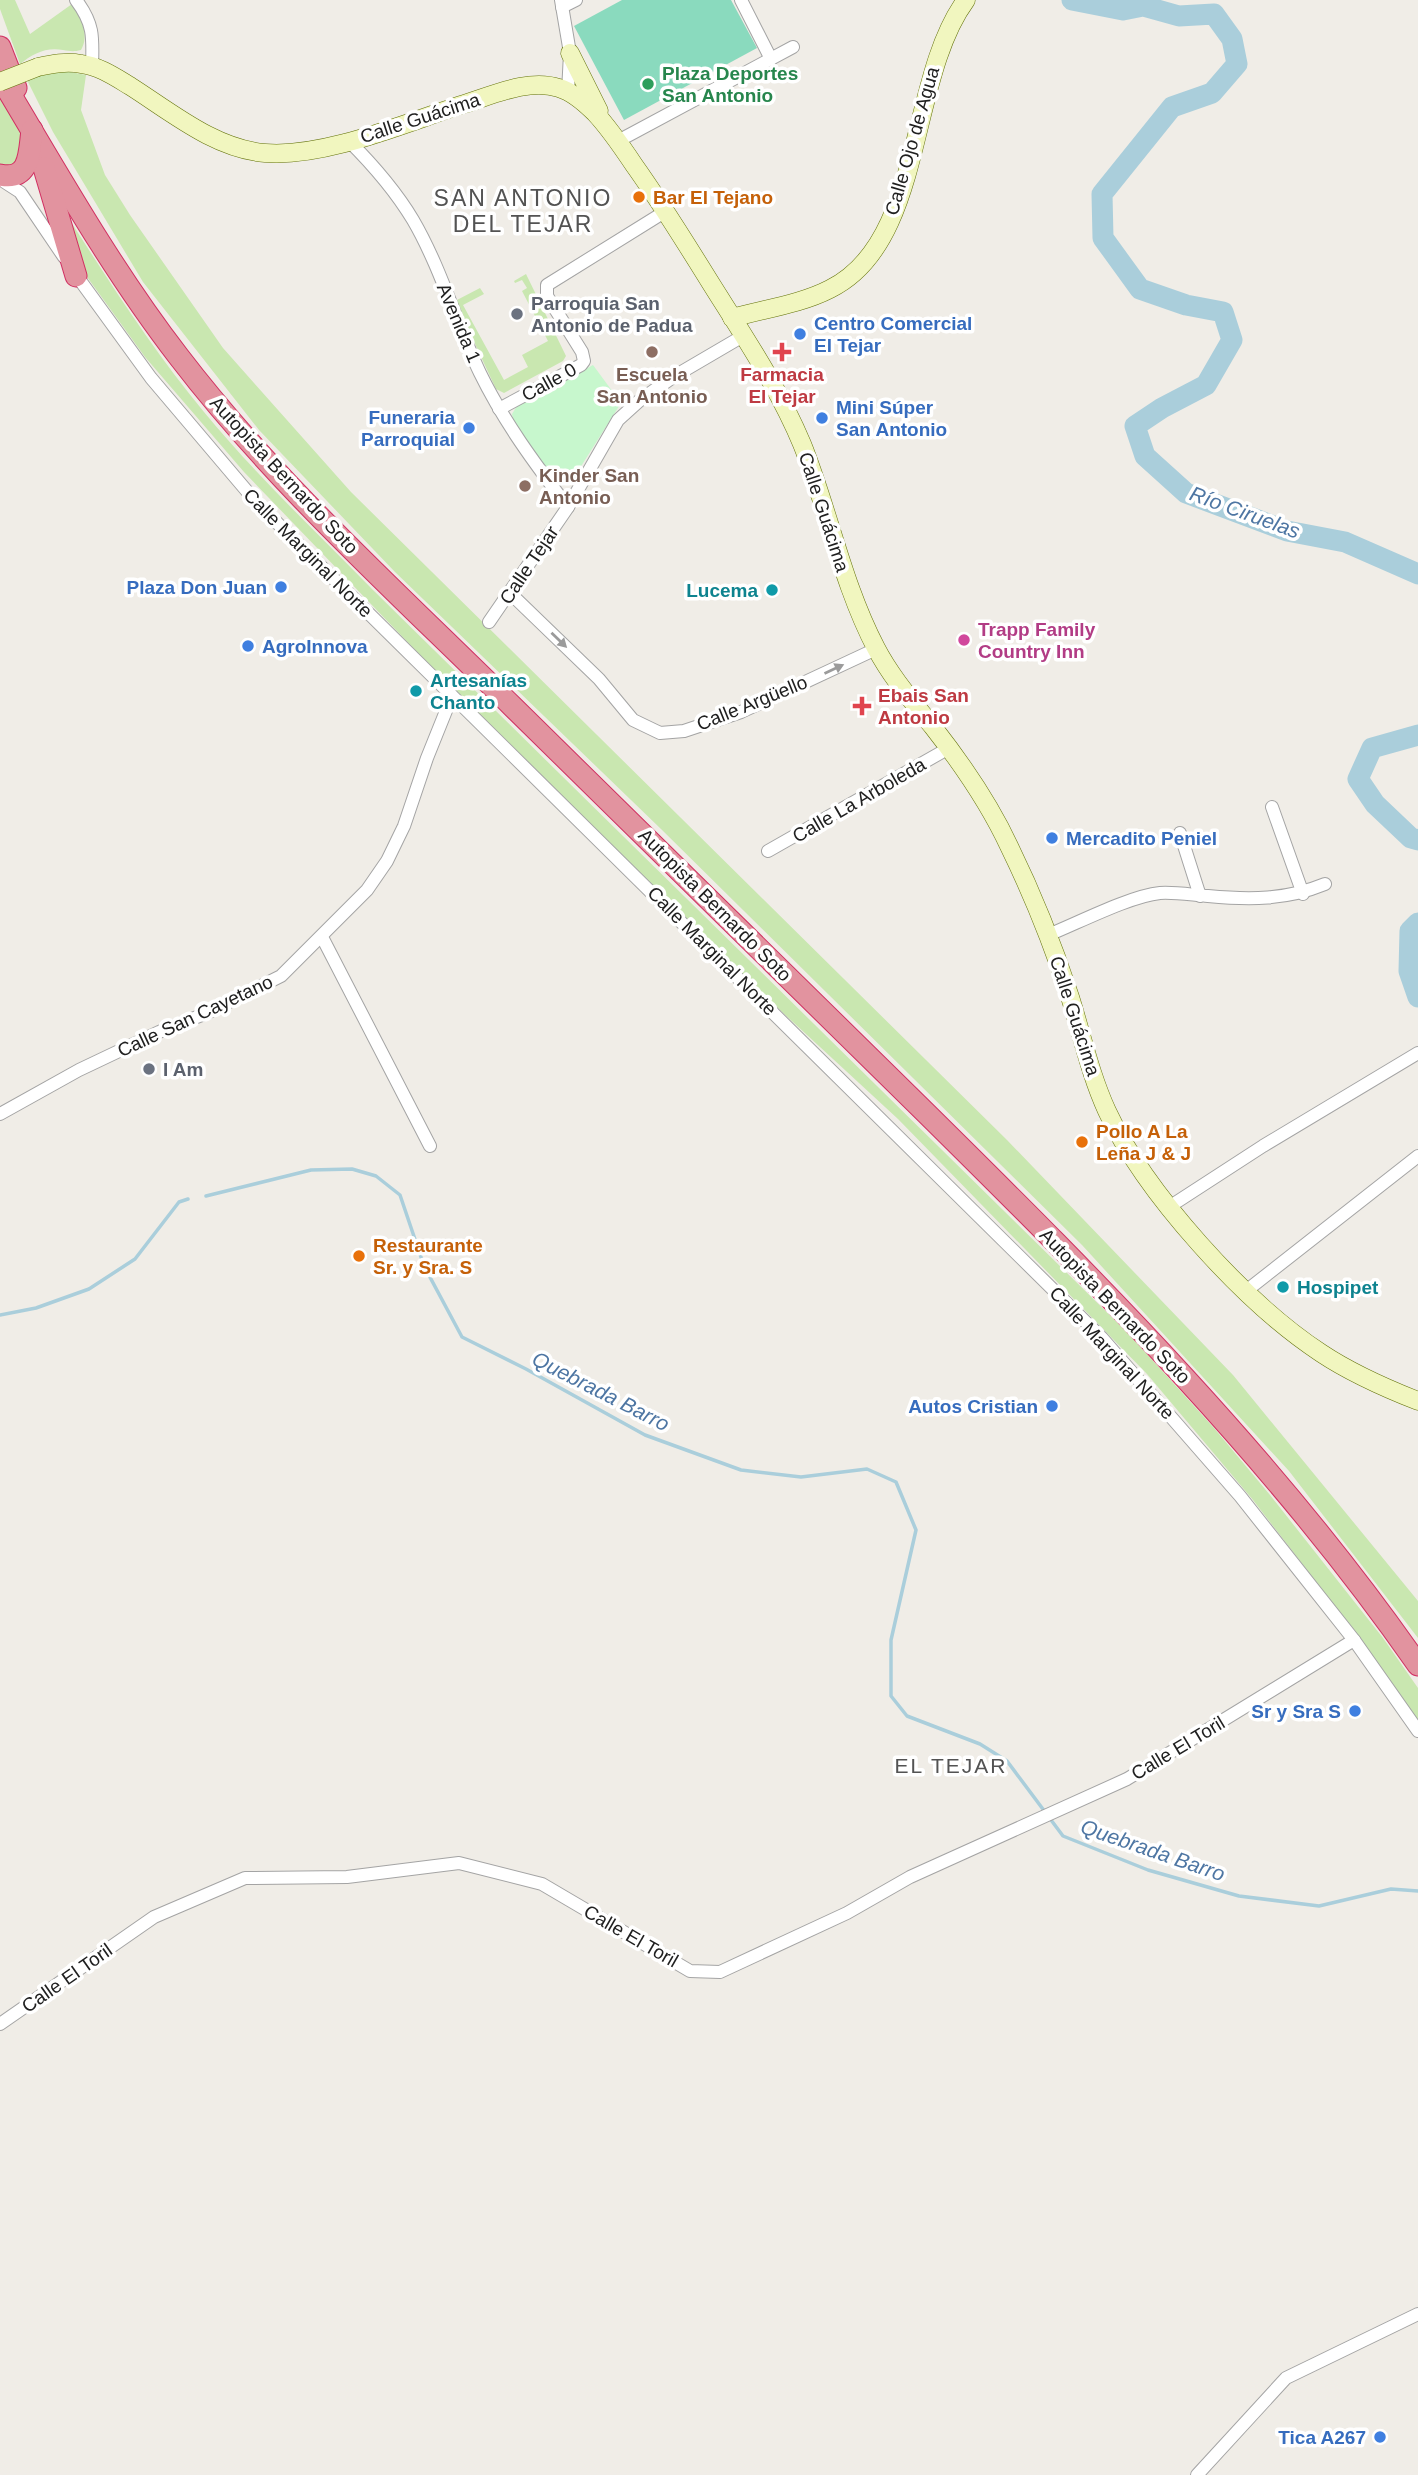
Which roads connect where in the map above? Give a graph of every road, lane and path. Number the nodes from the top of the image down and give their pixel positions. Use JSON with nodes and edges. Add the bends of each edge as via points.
{"nodes":[{"id":1,"x":76,"y":0,"type":"edge"},
{"id":2,"x":576,"y":0,"type":"edge"},
{"id":3,"x":741,"y":0,"type":"edge"},
{"id":4,"x":966,"y":0,"type":"edge"},
{"id":5,"x":562,"y":4,"type":"edge"},
{"id":6,"x":0,"y":47,"type":"edge"},
{"id":7,"x":793,"y":47,"type":"dead end"},
{"id":8,"x":570,"y":53,"type":"junction"},
{"id":9,"x":771,"y":59,"type":"junction"},
{"id":10,"x":92,"y":66,"type":"junction"},
{"id":11,"x":0,"y":79,"type":"edge"},
{"id":12,"x":568,"y":92,"type":"junction"},
{"id":13,"x":32,"y":130,"type":"junction"},
{"id":14,"x":613,"y":135,"type":"junction"},
{"id":15,"x":349,"y":141,"type":"junction"},
{"id":16,"x":0,"y":177,"type":"edge"},
{"id":17,"x":666,"y":211,"type":"junction"},
{"id":18,"x":76,"y":276,"type":"junction"},
{"id":19,"x":733,"y":318,"type":"junction"},
{"id":20,"x":743,"y":336,"type":"junction"},
{"id":21,"x":499,"y":409,"type":"junction"},
{"id":22,"x":568,"y":507,"type":"junction"},
{"id":23,"x":510,"y":593,"type":"junction"},
{"id":24,"x":489,"y":622,"type":"dead end"},
{"id":25,"x":876,"y":649,"type":"junction"},
{"id":26,"x":452,"y":696,"type":"junction"},
{"id":27,"x":949,"y":748,"type":"junction"},
{"id":28,"x":1272,"y":807,"type":"dead end"},
{"id":29,"x":1180,"y":833,"type":"dead end"},
{"id":30,"x":768,"y":851,"type":"dead end"},
{"id":31,"x":1325,"y":884,"type":"dead end"},
{"id":32,"x":1303,"y":894,"type":"junction"},
{"id":33,"x":1200,"y":895,"type":"junction"},
{"id":34,"x":1048,"y":934,"type":"junction"},
{"id":35,"x":322,"y":937,"type":"junction"},
{"id":36,"x":1418,"y":1053,"type":"edge"},
{"id":37,"x":0,"y":1114,"type":"edge"},
{"id":38,"x":430,"y":1146,"type":"dead end"},
{"id":39,"x":1418,"y":1156,"type":"edge"},
{"id":40,"x":1169,"y":1208,"type":"junction"},
{"id":41,"x":1246,"y":1291,"type":"junction"},
{"id":42,"x":1418,"y":1401,"type":"edge"},
{"id":43,"x":1354,"y":1640,"type":"junction"},
{"id":44,"x":1418,"y":1665,"type":"edge"},
{"id":45,"x":1418,"y":1731,"type":"edge"},
{"id":46,"x":0,"y":2024,"type":"edge"},
{"id":47,"x":1418,"y":2314,"type":"edge"},
{"id":48,"x":1197,"y":2475,"type":"edge"}],
"edges":[{"from":1,"to":10,"type":"street","via":[[93,33]]},
{"from":2,"to":5,"type":"street"},
{"from":3,"to":9,"type":"street"},
{"from":4,"to":19,"type":"main road","name":"Calle Ojo de Agua","via":[[936,59],[900,193],[873,251],[829,290]]},
{"from":5,"to":8,"type":"street"},
{"from":6,"to":13,"type":"highway","name":"Autopista Bernardo Soto"},
{"from":7,"to":9,"type":"street"},
{"from":8,"to":12,"type":"street"},
{"from":8,"to":14,"type":"main road"},
{"from":9,"to":14,"type":"street"},
{"from":10,"to":11,"type":"main road","name":"Calle Guácima","bridge":true,"via":[[64,63]]},
{"from":10,"to":15,"type":"main road","name":"Calle Guácima","via":[[230,146],[280,154]]},
{"from":11,"to":13,"type":"highway","name":"Autopista Bernardo Soto"},
{"from":12,"to":14,"type":"main road","name":"Calle Guácima","via":[[592,110]]},
{"from":12,"to":15,"type":"main road","name":"Calle Guácima","via":[[548,86],[506,91]]},
{"from":13,"to":16,"type":"highway","via":[[24,169]]},
{"from":13,"to":18,"type":"highway"},
{"from":13,"to":44,"type":"highway","name":"Autopista Bernardo Soto","via":[[142,308],[189,370],[307,506],[975,1161],[1154,1343],[1259,1461]]},
{"from":14,"to":17,"type":"main road","name":"Calle Guácima"},
{"from":15,"to":21,"type":"street","name":"Avenida 1","via":[[382,175],[414,223]]},
{"from":16,"to":18,"type":"street","name":"Calle Marginal Norte","via":[[20,192]]},
{"from":17,"to":19,"type":"main road","name":"Calle Guácima"},
{"from":17,"to":21,"type":"street","name":"Calle 0","via":[[547,285],[547,296],[584,361]]},
{"from":18,"to":26,"type":"street","name":"Calle Marginal Norte","via":[[151,377],[251,496]]},
{"from":19,"to":20,"type":"main road","name":"Calle Guácima"},
{"from":20,"to":22,"type":"street","name":"Calle Tejar","via":[[673,377],[626,412]]},
{"from":20,"to":25,"type":"main road","name":"Calle Guácima","via":[[802,445],[848,584]]},
{"from":21,"to":22,"type":"street","name":"Avenida 1"},
{"from":22,"to":23,"type":"street","name":"Calle Tejar"},
{"from":23,"to":24,"type":"street","name":"Calle Tejar"},
{"from":23,"to":25,"type":"street","name":"Calle Argüello","one_way":true,"via":[[599,679],[633,720],[660,733],[684,731],[741,712]]},
{"from":25,"to":27,"type":"main road","name":"Calle Guácima"},
{"from":26,"to":35,"type":"street","name":"Calle San Cayetano","via":[[387,861],[367,890]]},
{"from":26,"to":43,"type":"street","name":"Calle Marginal Norte","via":[[1102,1338],[1240,1496]]},
{"from":27,"to":30,"type":"street","name":"Calle La Arboleda"},
{"from":27,"to":34,"type":"main road","name":"Calle Guácima","via":[[1008,842]]},
{"from":28,"to":32,"type":"street"},
{"from":29,"to":33,"type":"street"},
{"from":31,"to":32,"type":"street"},
{"from":32,"to":33,"type":"street","via":[[1247,900]]},
{"from":33,"to":34,"type":"street","via":[[1160,893],[1139,898]]},
{"from":34,"to":40,"type":"main road","name":"Calle Guácima","via":[[1107,1112]]},
{"from":35,"to":37,"type":"street","name":"Calle San Cayetano","via":[[269,984],[79,1070]]},
{"from":35,"to":38,"type":"street"},
{"from":36,"to":40,"type":"street"},
{"from":39,"to":41,"type":"street"},
{"from":40,"to":41,"type":"main road","name":"Calle Guácima"},
{"from":41,"to":42,"type":"main road","name":"Calle Guácima","via":[[1317,1350]]},
{"from":43,"to":45,"type":"street","name":"Calle Marginal Norte"},
{"from":43,"to":46,"type":"street","name":"Calle El Toril","via":[[1127,1779],[910,1877],[847,1913],[720,1972],[690,1971],[542,1884],[459,1863],[347,1877],[245,1878],[154,1917]]},
{"from":47,"to":48,"type":"street","via":[[1286,2378]]}]}
